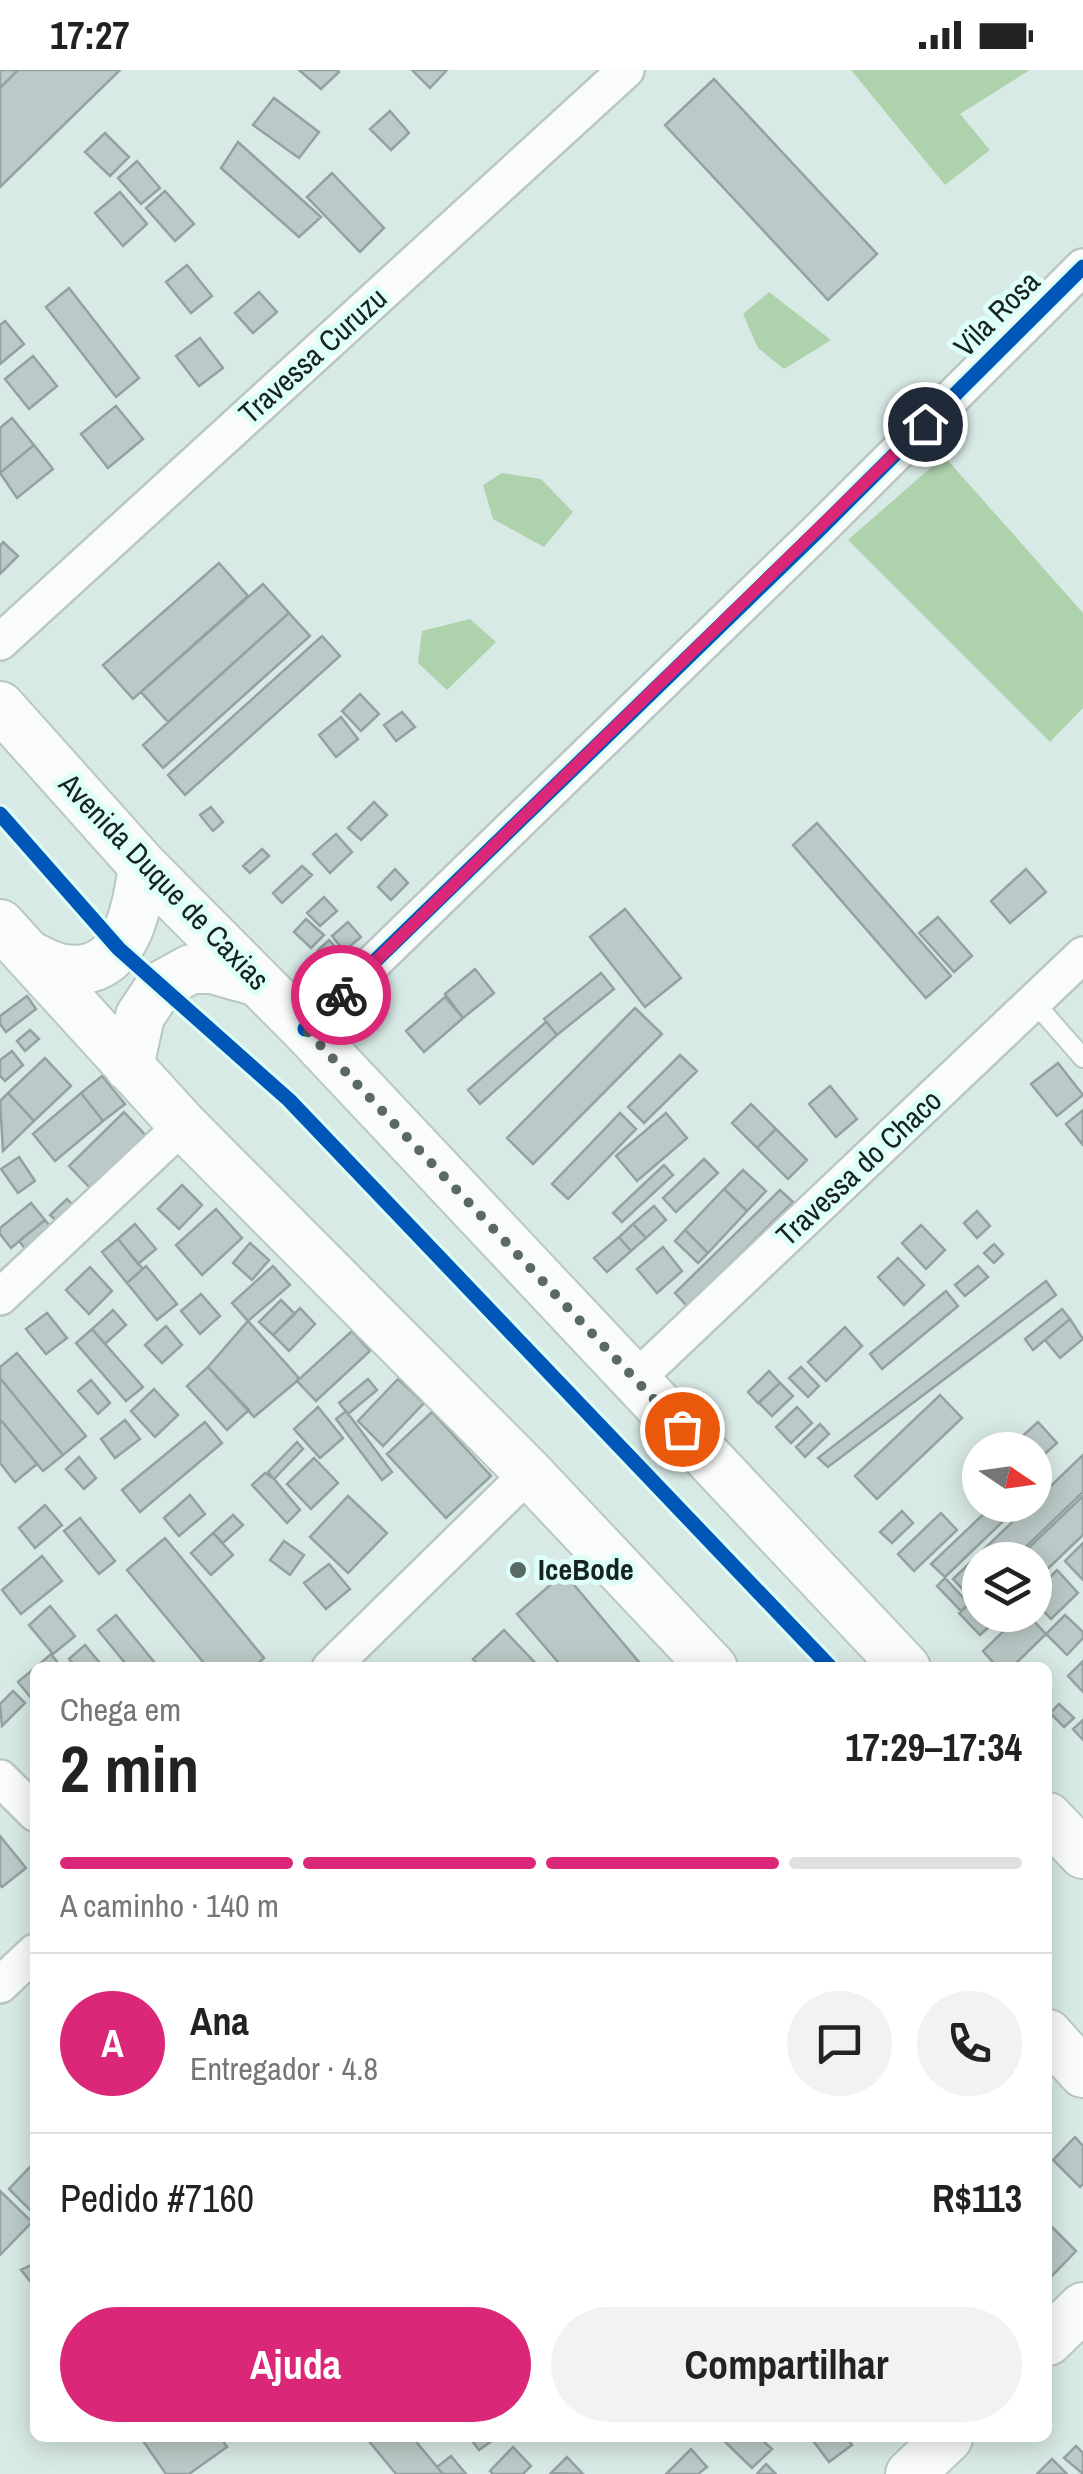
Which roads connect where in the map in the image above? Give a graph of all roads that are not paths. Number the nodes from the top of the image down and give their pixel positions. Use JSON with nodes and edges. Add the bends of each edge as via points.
{"nodes":[{"id":1,"x":626,"y":70,"type":"edge"},
{"id":2,"x":1083,"y":267,"type":"edge"},
{"id":3,"x":0,"y":642,"type":"edge"},
{"id":4,"x":0,"y":706,"type":"edge"},
{"id":5,"x":143,"y":866,"type":"junction"},
{"id":6,"x":14,"y":940,"type":"edge"},
{"id":7,"x":1083,"y":956,"type":"edge"},
{"id":8,"x":258,"y":982,"type":"junction"},
{"id":9,"x":1034,"y":1002,"type":"junction"},
{"id":10,"x":305,"y":1029,"type":"junction"},
{"id":11,"x":1083,"y":1058,"type":"edge"},
{"id":12,"x":129,"y":1067,"type":"junction"},
{"id":13,"x":183,"y":1124,"type":"junction"},
{"id":14,"x":0,"y":1297,"type":"edge"},
{"id":15,"x":636,"y":1380,"type":"junction"},
{"id":16,"x":529,"y":1473,"type":"junction"},
{"id":17,"x":336,"y":1662,"type":"edge"},
{"id":18,"x":708,"y":1662,"type":"edge"},
{"id":19,"x":900,"y":1662,"type":"edge"},
{"id":20,"x":0,"y":1778,"type":"edge"},
{"id":21,"x":30,"y":1808,"type":"edge"},
{"id":22,"x":1052,"y":1821,"type":"edge"},
{"id":23,"x":1083,"y":1854,"type":"edge"},
{"id":24,"x":30,"y":1957,"type":"edge"},
{"id":25,"x":0,"y":1985,"type":"edge"},
{"id":26,"x":1083,"y":2307,"type":"edge"},
{"id":27,"x":1052,"y":2337,"type":"edge"},
{"id":28,"x":944,"y":2442,"type":"edge"},
{"id":29,"x":910,"y":2474,"type":"edge"}],
"edges":[{"from":1,"to":3,"type":"street","name":"Travessa Curuzu"},
{"from":2,"to":10,"type":"street","name":"Vila Rosa"},
{"from":4,"to":5,"type":"main road","name":"Avenida Duque de Caxias"},
{"from":5,"to":6,"type":"main road","via":[[137,914],[120,948],[90,970],[62,969]]},
{"from":5,"to":8,"type":"main road","name":"Avenida Duque de Caxias"},
{"from":6,"to":12,"type":"main road"},
{"from":7,"to":9,"type":"street","name":"Travessa do Chaco"},
{"from":8,"to":10,"type":"main road","name":"Avenida Duque de Caxias"},
{"from":8,"to":12,"type":"main road","via":[[212,968],[191,969],[160,986],[140,1016]]},
{"from":9,"to":11,"type":"lane"},
{"from":9,"to":15,"type":"street","name":"Travessa do Chaco"},
{"from":10,"to":15,"type":"main road","name":"Avenida Duque de Caxias"},
{"from":12,"to":13,"type":"main road"},
{"from":13,"to":14,"type":"street"},
{"from":13,"to":16,"type":"main road"},
{"from":15,"to":19,"type":"main road","name":"Avenida Duque de Caxias"},
{"from":16,"to":17,"type":"street"},
{"from":16,"to":18,"type":"main road"},
{"from":20,"to":21,"type":"street"},
{"from":22,"to":23,"type":"main road"},
{"from":24,"to":25,"type":"street"},
{"from":26,"to":27,"type":"main road"},
{"from":28,"to":29,"type":"main road"}]}
